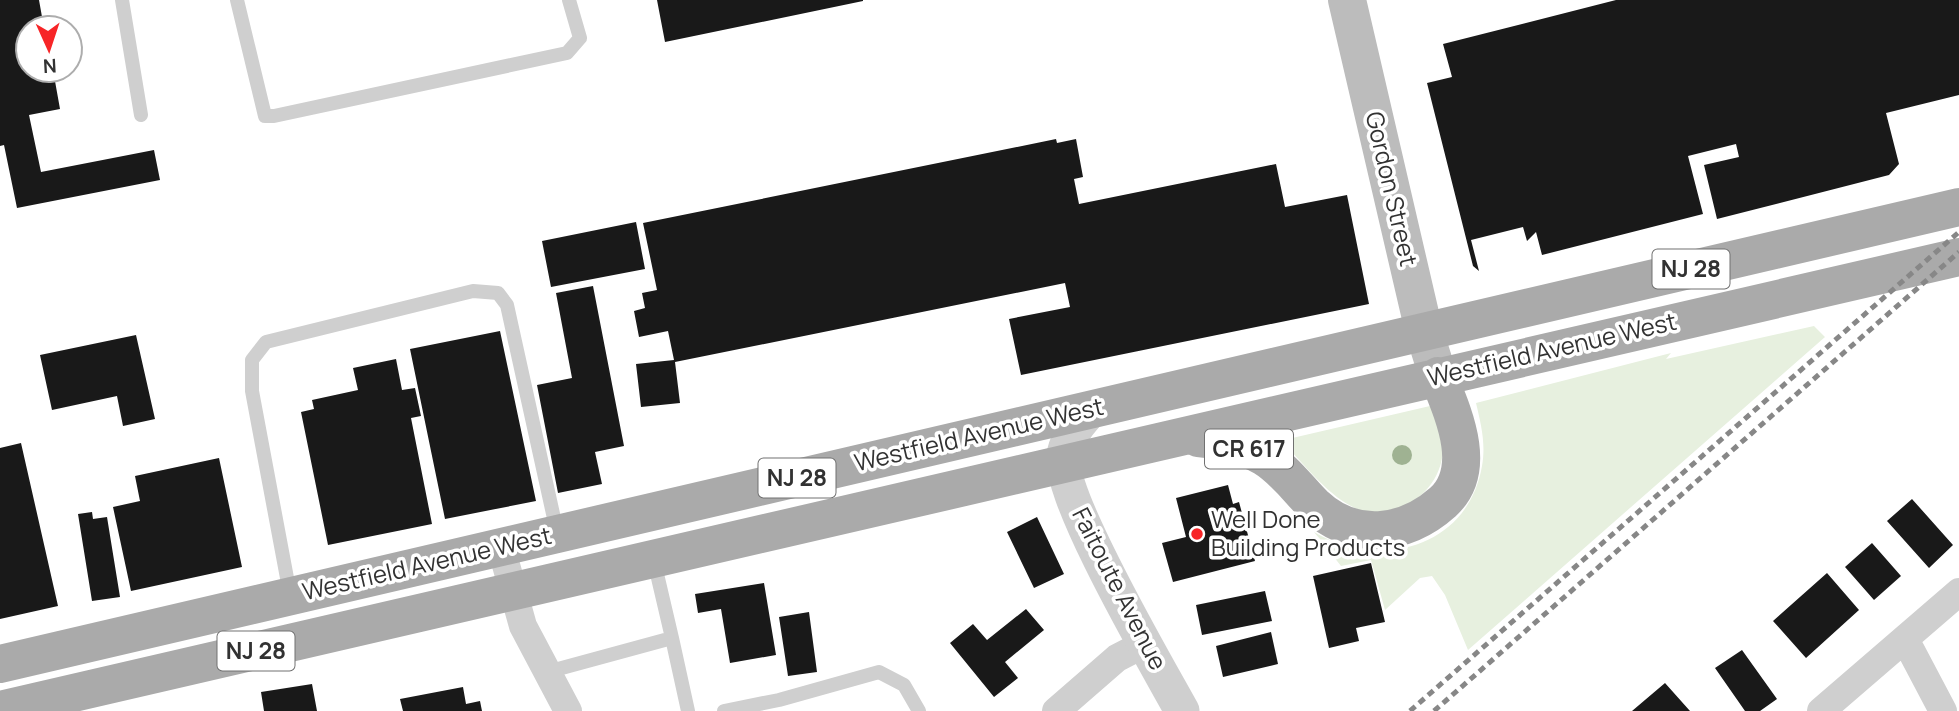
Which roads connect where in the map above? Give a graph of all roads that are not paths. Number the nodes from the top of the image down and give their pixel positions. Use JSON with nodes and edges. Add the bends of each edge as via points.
{"nodes":[{"id":1,"x":121,"y":0,"type":"edge"},
{"id":2,"x":237,"y":0,"type":"edge"},
{"id":3,"x":569,"y":0,"type":"edge"},
{"id":4,"x":1351,"y":18,"type":"edge"},
{"id":5,"x":141,"y":115,"type":"dead end"},
{"id":6,"x":1959,"y":207,"type":"edge"},
{"id":7,"x":1959,"y":257,"type":"edge"},
{"id":8,"x":1424,"y":331,"type":"junction"},
{"id":9,"x":1438,"y":376,"type":"junction"},
{"id":10,"x":1092,"y":409,"type":"junction"},
{"id":11,"x":1179,"y":437,"type":"junction"},
{"id":12,"x":1064,"y":465,"type":"junction"},
{"id":13,"x":558,"y":533,"type":"junction"},
{"id":14,"x":501,"y":547,"type":"junction"},
{"id":15,"x":653,"y":559,"type":"junction"},
{"id":16,"x":513,"y":592,"type":"junction"},
{"id":17,"x":1959,"y":593,"type":"edge"},
{"id":18,"x":290,"y":596,"type":"junction"},
{"id":19,"x":672,"y":638,"type":"junction"},
{"id":20,"x":1905,"y":639,"type":"junction"},
{"id":21,"x":1146,"y":643,"type":"junction"},
{"id":22,"x":13,"y":661,"type":"edge"},
{"id":23,"x":547,"y":672,"type":"junction"},
{"id":24,"x":39,"y":706,"type":"edge"},
{"id":25,"x":778,"y":706,"type":"edge"},
{"id":26,"x":0,"y":710,"type":"edge"},
{"id":27,"x":568,"y":711,"type":"edge"},
{"id":28,"x":688,"y":711,"type":"edge"},
{"id":29,"x":724,"y":711,"type":"edge"},
{"id":30,"x":919,"y":711,"type":"edge"},
{"id":31,"x":1056,"y":711,"type":"edge"},
{"id":32,"x":1182,"y":711,"type":"edge"},
{"id":33,"x":1821,"y":711,"type":"edge"},
{"id":34,"x":1943,"y":711,"type":"edge"}],
"edges":[{"from":1,"to":5,"type":"lane"},
{"from":2,"to":3,"type":"lane","via":[[257,94],[265,116],[274,116],[567,53],[580,38]]},
{"from":4,"to":8,"type":"main road","name":"Gordon Street","number":"CR 617"},
{"from":6,"to":8,"type":"main road","name":"Westfield Avenue West","number":"NJ 28"},
{"from":7,"to":9,"type":"main road","name":"Westfield Avenue West","number":"NJ 28"},
{"from":8,"to":9,"type":"main road","name":"Gordon Street","number":"CR 617"},
{"from":8,"to":10,"type":"main road","name":"Westfield Avenue West","number":"NJ 28"},
{"from":9,"to":11,"type":"main road","name":"Westfield Avenue West","number":"NJ 28"},
{"from":9,"to":11,"type":"main road","number":"CR 617","via":[[1457,425],[1460,469],[1448,497],[1422,519],[1404,527],[1366,531],[1348,527],[1316,507],[1265,457],[1230,443]]},
{"from":10,"to":12,"type":"street","via":[[1076,427]]},
{"from":10,"to":13,"type":"main road","name":"Westfield Avenue West","number":"NJ 28"},
{"from":11,"to":12,"type":"main road","name":"Westfield Avenue West","number":"NJ 28"},
{"from":12,"to":15,"type":"main road","name":"Westfield Avenue West","number":"NJ 28"},
{"from":12,"to":21,"type":"street","name":"Faitoute Avenue","via":[[1090,538]]},
{"from":13,"to":14,"type":"main road","name":"Westfield Avenue West","number":"NJ 28"},
{"from":13,"to":18,"type":"lane","via":[[507,305],[498,293],[473,290],[266,342],[252,360],[252,390]]},
{"from":14,"to":16,"type":"street"},
{"from":14,"to":18,"type":"main road","name":"Westfield Avenue West","number":"NJ 28"},
{"from":15,"to":16,"type":"main road","name":"Westfield Avenue West","number":"NJ 28"},
{"from":15,"to":19,"type":"lane"},
{"from":16,"to":23,"type":"street","via":[[523,626]]},
{"from":16,"to":24,"type":"main road","name":"Westfield Avenue West","number":"NJ 28"},
{"from":17,"to":20,"type":"street"},
{"from":18,"to":22,"type":"main road","name":"Westfield Avenue West","number":"NJ 28"},
{"from":19,"to":23,"type":"lane"},
{"from":19,"to":28,"type":"lane"},
{"from":20,"to":33,"type":"street"},
{"from":20,"to":34,"type":"street"},
{"from":21,"to":31,"type":"street","via":[[1104,667]]},
{"from":21,"to":32,"type":"street","name":"Faitoute Avenue"},
{"from":22,"to":24,"type":"street"},
{"from":23,"to":27,"type":"street"},
{"from":24,"to":26,"type":"main road","name":"Westfield Avenue West","number":"NJ 28"},
{"from":25,"to":29,"type":"lane"},
{"from":25,"to":30,"type":"lane","via":[[879,672],[904,685]]}]}
